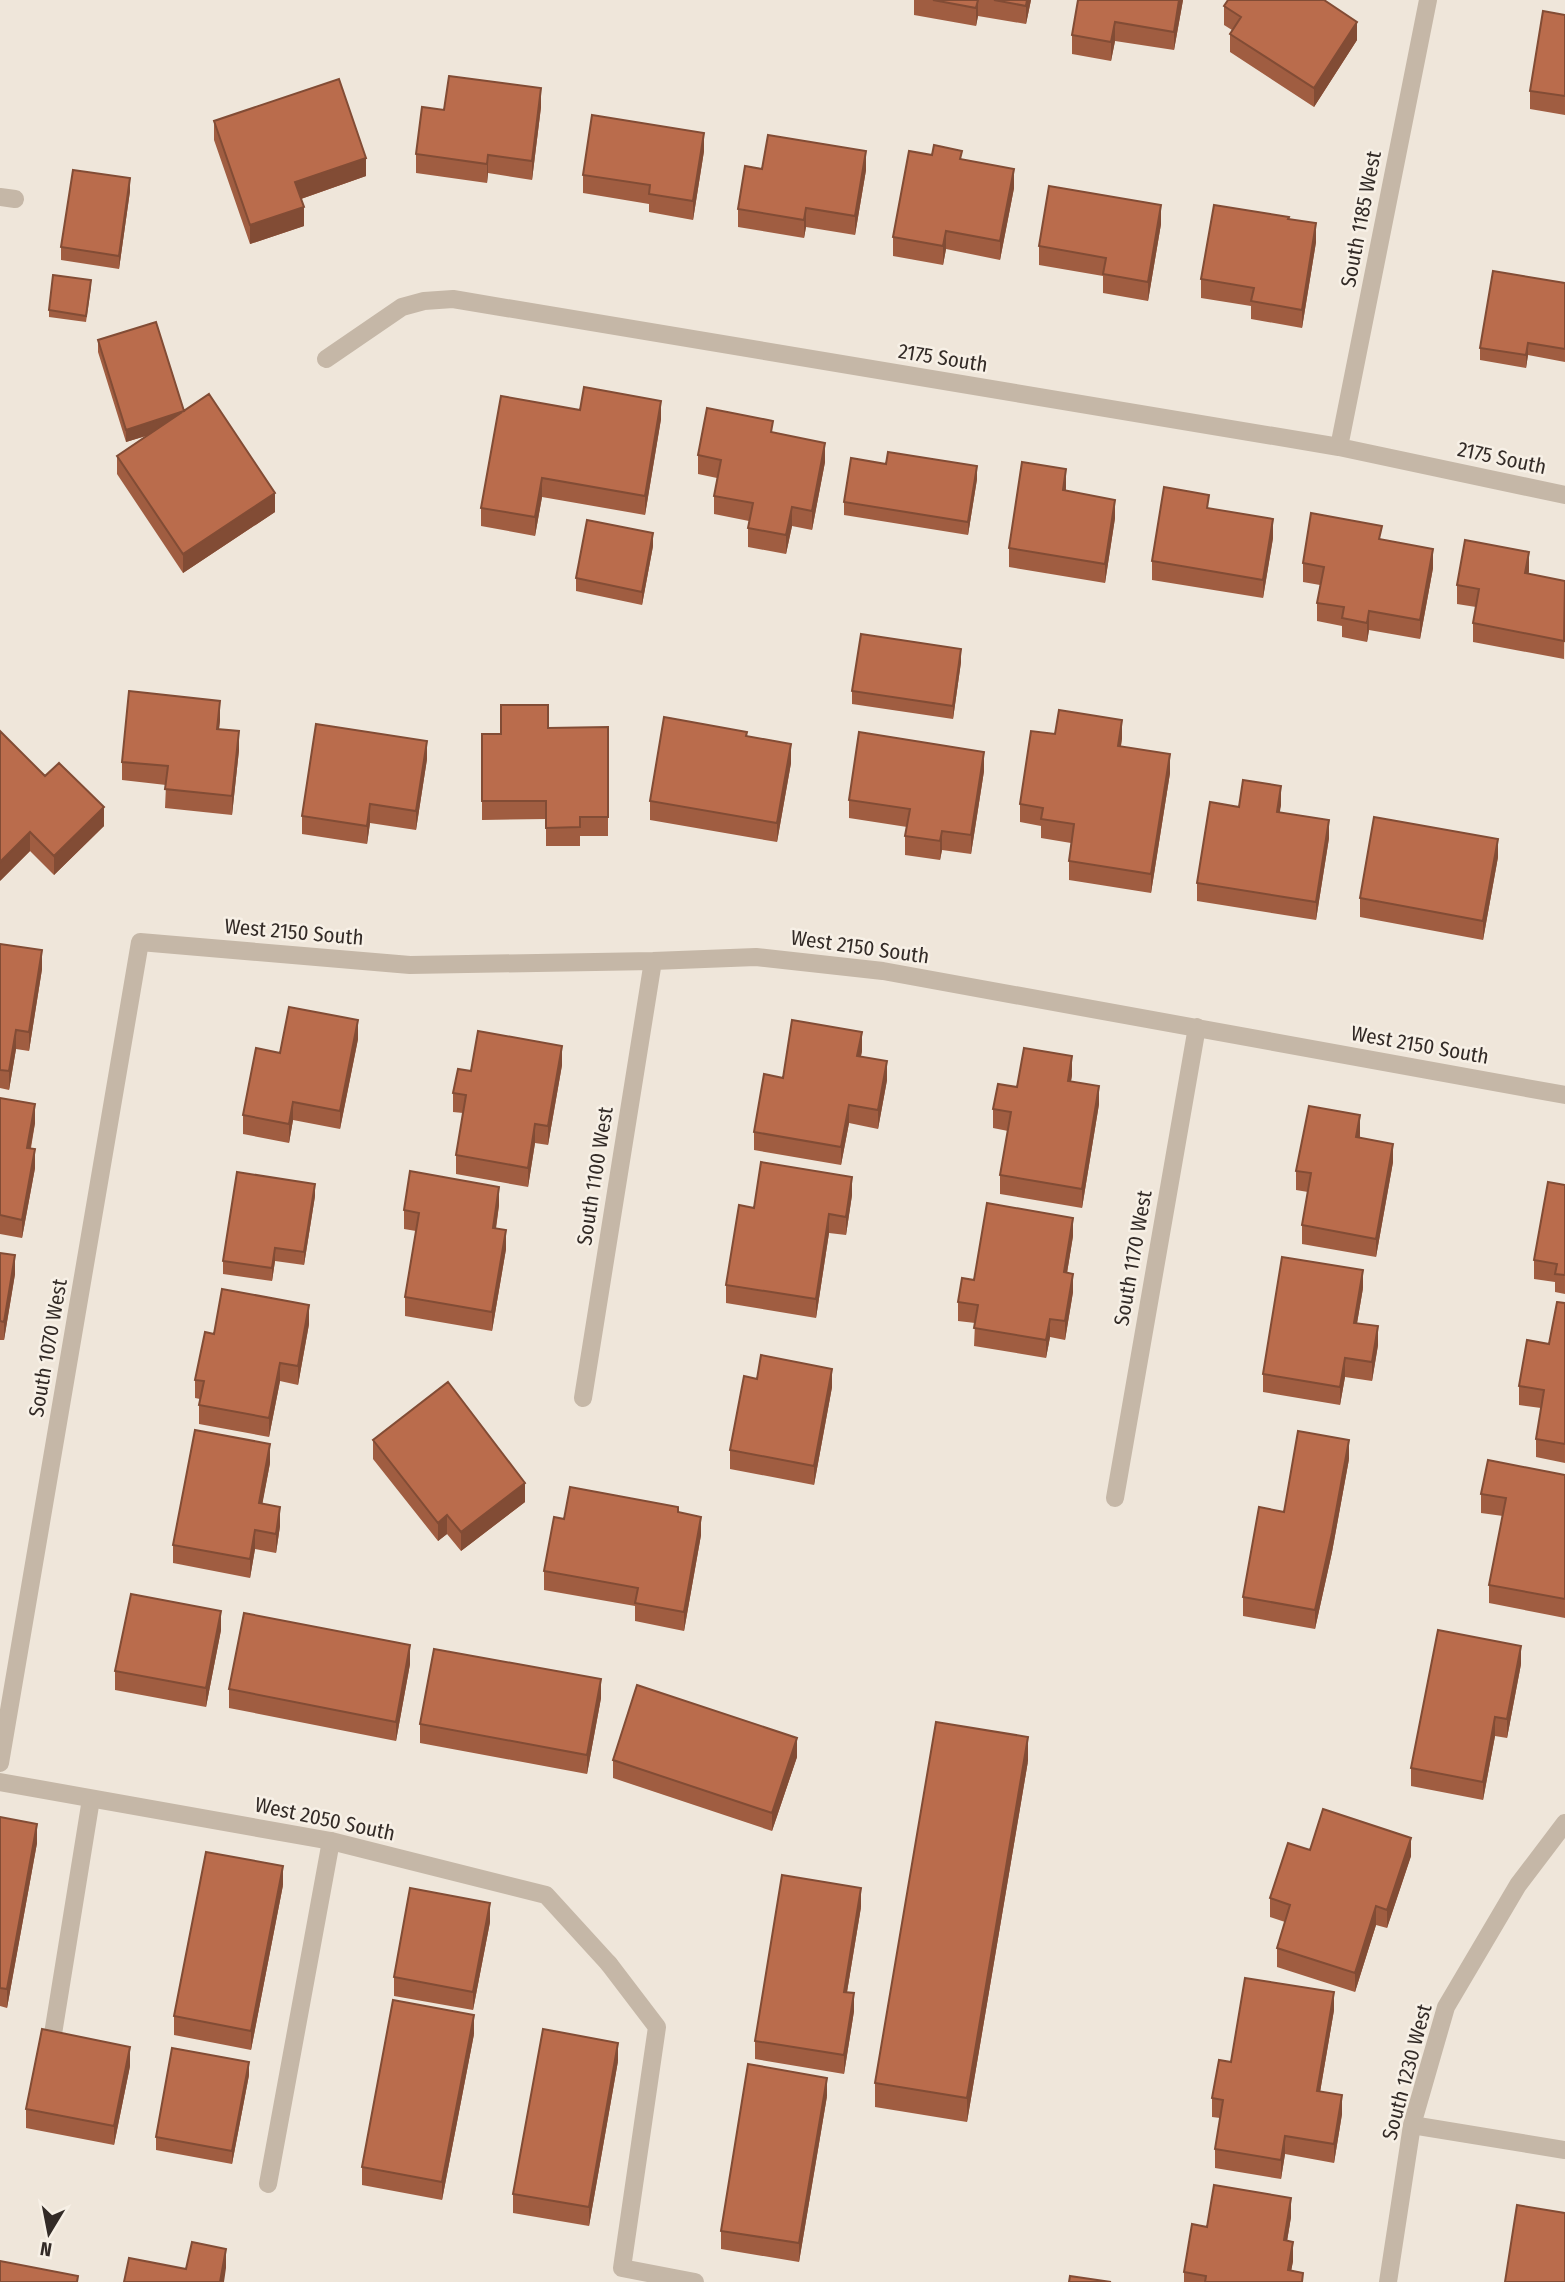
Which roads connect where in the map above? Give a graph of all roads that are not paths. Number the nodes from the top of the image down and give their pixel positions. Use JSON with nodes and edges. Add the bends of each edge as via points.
{"nodes":[{"id":1,"x":1428,"y":0,"type":"edge"},
{"id":2,"x":326,"y":359,"type":"dead end"},
{"id":3,"x":1339,"y":447,"type":"junction"},
{"id":4,"x":1565,"y":495,"type":"edge"},
{"id":5,"x":140,"y":942,"type":"joint"},
{"id":6,"x":653,"y":961,"type":"junction"},
{"id":7,"x":1196,"y":1027,"type":"junction"},
{"id":8,"x":1565,"y":1095,"type":"edge"},
{"id":9,"x":583,"y":1398,"type":"dead end"},
{"id":10,"x":1115,"y":1498,"type":"dead end"},
{"id":11,"x":0,"y":1763,"type":"edge"},
{"id":12,"x":0,"y":1782,"type":"edge"},
{"id":13,"x":91,"y":1799,"type":"junction"},
{"id":14,"x":1565,"y":1823,"type":"edge"},
{"id":15,"x":331,"y":1841,"type":"junction"},
{"id":16,"x":52,"y":2040,"type":"edge"},
{"id":17,"x":1412,"y":2125,"type":"junction"},
{"id":18,"x":1565,"y":2150,"type":"edge"},
{"id":19,"x":268,"y":2184,"type":"dead end"},
{"id":20,"x":695,"y":2282,"type":"edge"},
{"id":21,"x":1388,"y":2282,"type":"edge"}],
"edges":[{"from":1,"to":3,"type":"street","name":"South 1185 West"},
{"from":2,"to":3,"type":"street","name":"2175 South","via":[[401,307],[453,299]]},
{"from":3,"to":4,"type":"street","name":"2175 South"},
{"from":5,"to":6,"type":"street","name":"West 2150 South","via":[[410,965]]},
{"from":5,"to":11,"type":"street","name":"South 1070 West"},
{"from":6,"to":7,"type":"street","name":"West 2150 South","via":[[756,957],[883,971]]},
{"from":6,"to":9,"type":"street","name":"South 1100 West"},
{"from":7,"to":8,"type":"street","name":"West 2150 South"},
{"from":7,"to":10,"type":"street","name":"South 1170 West"},
{"from":12,"to":13,"type":"street","name":"West 2050 South"},
{"from":13,"to":15,"type":"street","name":"West 2050 South"},
{"from":13,"to":16,"type":"street"},
{"from":14,"to":17,"type":"street","name":"South 1230 West","via":[[1518,1885],[1446,2007]]},
{"from":15,"to":19,"type":"street"},
{"from":15,"to":20,"type":"street","name":"West 2050 South","via":[[546,1895],[609,1964],[657,2027],[622,2268]]},
{"from":17,"to":18,"type":"street"},
{"from":17,"to":21,"type":"street","name":"South 1230 West"}]}
